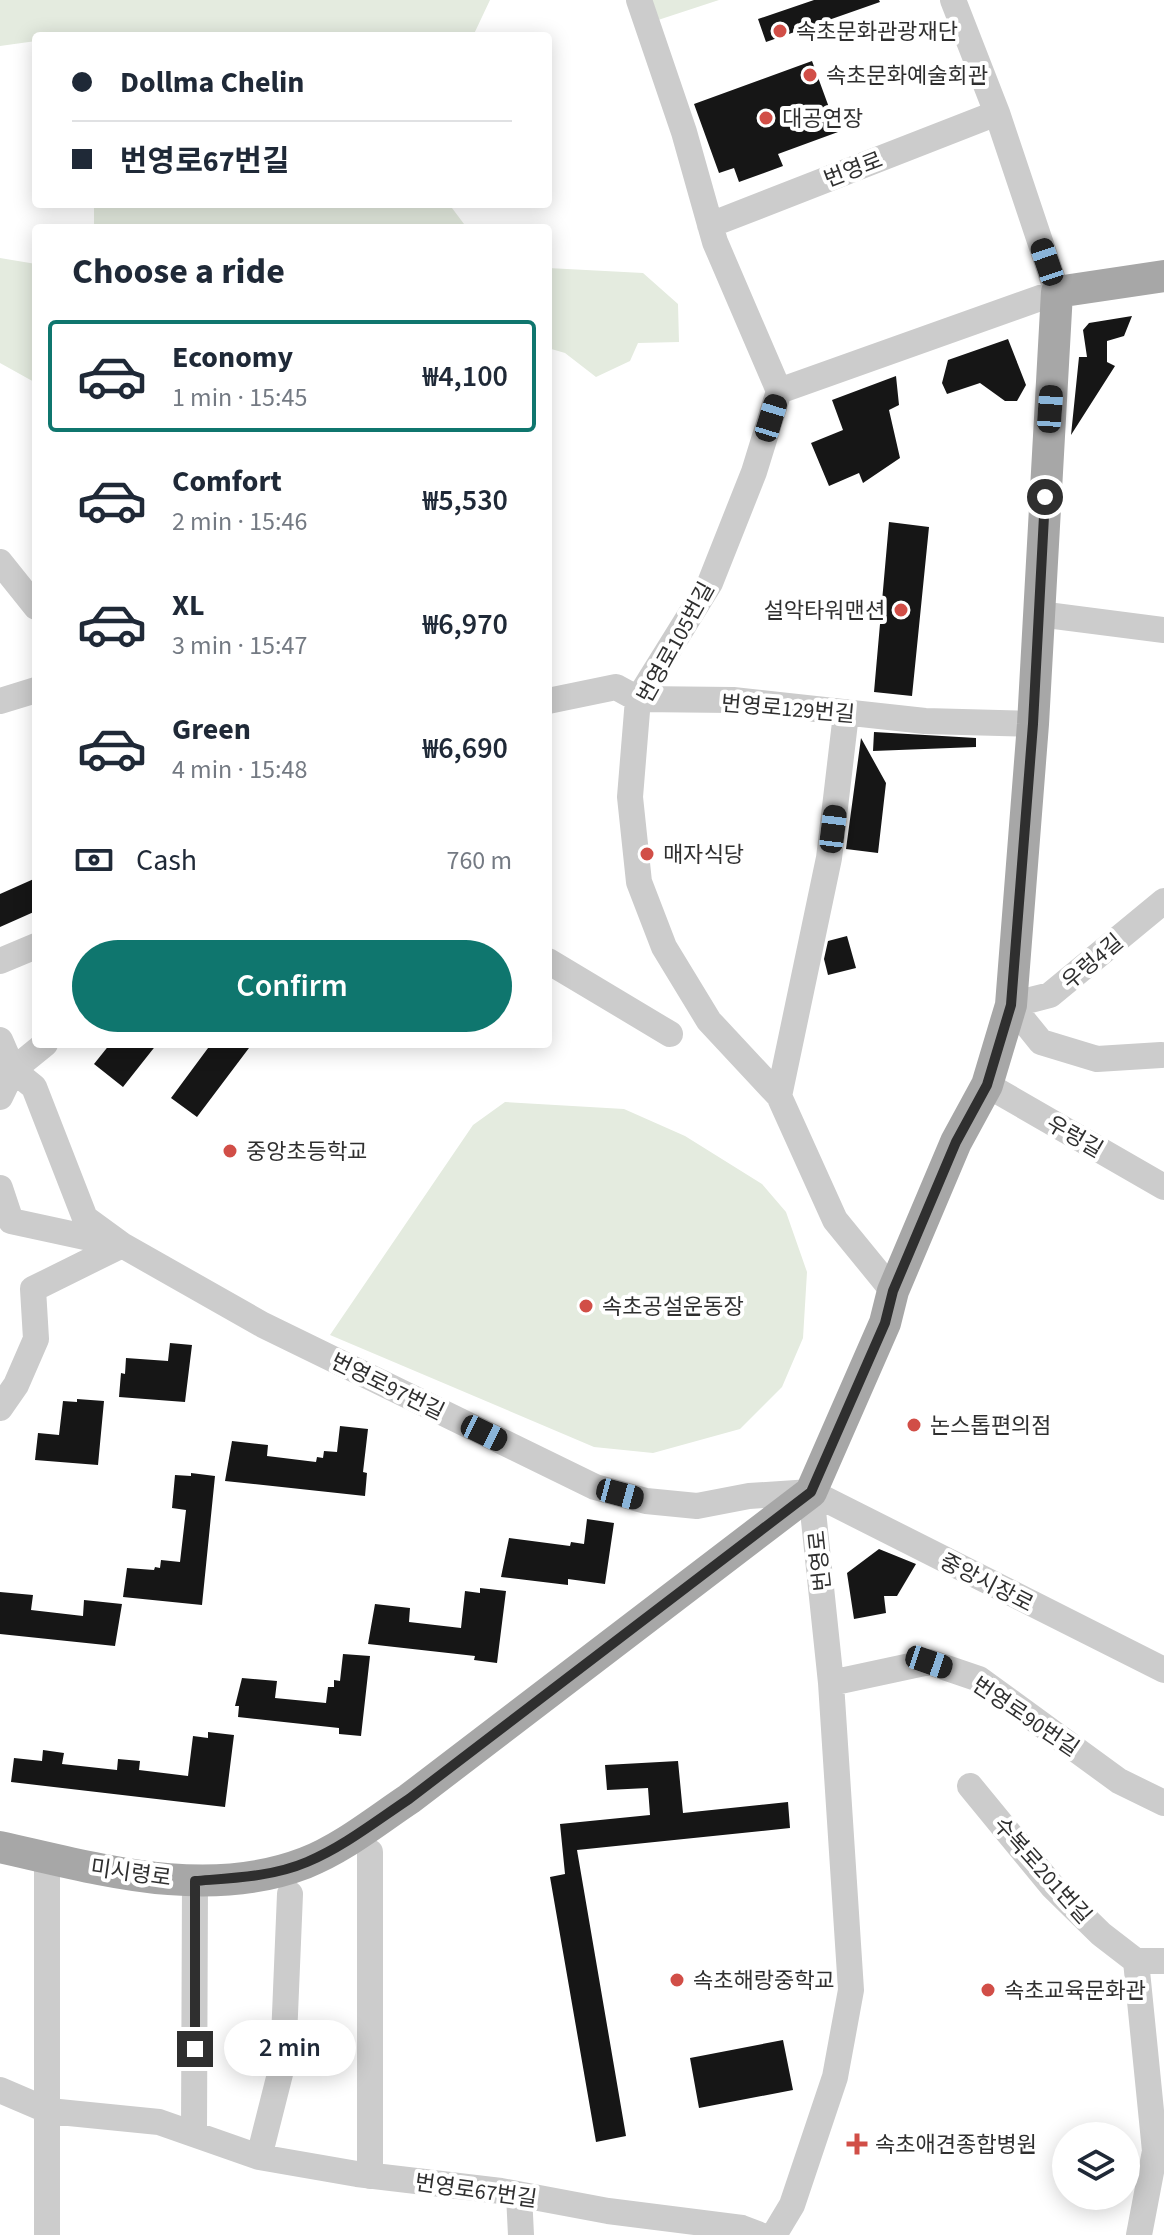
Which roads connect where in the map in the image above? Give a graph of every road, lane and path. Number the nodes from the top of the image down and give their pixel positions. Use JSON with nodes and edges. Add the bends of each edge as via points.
{"nodes":[{"id":1,"x":639,"y":0,"type":"edge"},
{"id":2,"x":953,"y":0,"type":"edge"},
{"id":3,"x":997,"y":113,"type":"junction"},
{"id":4,"x":710,"y":225,"type":"junction"},
{"id":5,"x":1164,"y":276,"type":"edge"},
{"id":6,"x":1057,"y":292,"type":"junction"},
{"id":7,"x":779,"y":391,"type":"junction"},
{"id":8,"x":0,"y":562,"type":"edge"},
{"id":9,"x":32,"y":602,"type":"edge"},
{"id":10,"x":1039,"y":614,"type":"junction"},
{"id":11,"x":1164,"y":630,"type":"edge"},
{"id":12,"x":32,"y":691,"type":"edge"},
{"id":13,"x":638,"y":699,"type":"junction"},
{"id":14,"x":552,"y":700,"type":"edge"},
{"id":15,"x":0,"y":701,"type":"edge"},
{"id":16,"x":846,"y":714,"type":"junction"},
{"id":17,"x":1033,"y":724,"type":"junction"},
{"id":18,"x":1164,"y":901,"type":"edge"},
{"id":19,"x":32,"y":948,"type":"edge"},
{"id":20,"x":0,"y":961,"type":"edge"},
{"id":21,"x":552,"y":963,"type":"edge"},
{"id":22,"x":1011,"y":1005,"type":"junction"},
{"id":23,"x":670,"y":1034,"type":"dead end"},
{"id":24,"x":0,"y":1040,"type":"edge"},
{"id":25,"x":40,"y":1048,"type":"edge"},
{"id":26,"x":1161,"y":1055,"type":"dead end"},
{"id":27,"x":13,"y":1070,"type":"junction"},
{"id":28,"x":987,"y":1085,"type":"junction"},
{"id":29,"x":779,"y":1096,"type":"junction"},
{"id":30,"x":0,"y":1097,"type":"edge"},
{"id":31,"x":1164,"y":1187,"type":"edge"},
{"id":32,"x":0,"y":1188,"type":"edge"},
{"id":33,"x":122,"y":1245,"type":"junction"},
{"id":34,"x":893,"y":1291,"type":"junction"},
{"id":35,"x":0,"y":1408,"type":"edge"},
{"id":36,"x":811,"y":1492,"type":"junction"},
{"id":37,"x":1164,"y":1670,"type":"edge"},
{"id":38,"x":831,"y":1683,"type":"junction"},
{"id":39,"x":970,"y":1786,"type":"dead end"},
{"id":40,"x":1164,"y":1803,"type":"edge"},
{"id":41,"x":0,"y":1847,"type":"edge"},
{"id":42,"x":370,"y":1852,"type":"dead end"},
{"id":43,"x":47,"y":1858,"type":"junction"},
{"id":44,"x":195,"y":1881,"type":"junction"},
{"id":45,"x":290,"y":1894,"type":"dead end"},
{"id":46,"x":1136,"y":1961,"type":"junction"},
{"id":47,"x":1164,"y":1961,"type":"edge"},
{"id":48,"x":0,"y":2090,"type":"edge"},
{"id":49,"x":49,"y":2111,"type":"junction"},
{"id":50,"x":194,"y":2133,"type":"junction"},
{"id":51,"x":259,"y":2157,"type":"junction"},
{"id":52,"x":370,"y":2176,"type":"junction"},
{"id":53,"x":519,"y":2195,"type":"junction"},
{"id":54,"x":47,"y":2235,"type":"edge"},
{"id":55,"x":521,"y":2235,"type":"edge"},
{"id":56,"x":760,"y":2235,"type":"edge"},
{"id":57,"x":774,"y":2235,"type":"edge"},
{"id":58,"x":1139,"y":2235,"type":"edge"}],
"edges":[{"from":1,"to":4,"type":"street"},
{"from":2,"to":3,"type":"street","name":"번영로"},
{"from":3,"to":4,"type":"street","name":"번영로"},
{"from":3,"to":6,"type":"street","name":"번영로"},
{"from":4,"to":7,"type":"street"},
{"from":5,"to":6,"type":"main road"},
{"from":6,"to":7,"type":"street"},
{"from":6,"to":10,"type":"main road","name":"번영로"},
{"from":7,"to":13,"type":"street","name":"번영로105번길","via":[[710,583]]},
{"from":8,"to":9,"type":"street"},
{"from":10,"to":11,"type":"street"},
{"from":10,"to":17,"type":"main road","name":"번영로"},
{"from":12,"to":15,"type":"street"},
{"from":13,"to":14,"type":"street","name":"번영로129번길","via":[[616,687]]},
{"from":13,"to":16,"type":"street","name":"번영로129번길","via":[[775,703]]},
{"from":13,"to":29,"type":"street","name":"번영로105번길","via":[[630,797],[639,882],[664,947],[709,1021]]},
{"from":16,"to":17,"type":"street","name":"번영로129번길"},
{"from":16,"to":29,"type":"street","via":[[829,858]]},
{"from":17,"to":22,"type":"main road","name":"번영로"},
{"from":18,"to":22,"type":"street","name":"우렁4길","via":[[1050,995]]},
{"from":19,"to":20,"type":"street"},
{"from":21,"to":23,"type":"street"},
{"from":22,"to":26,"type":"street","via":[[1041,1042],[1097,1059]]},
{"from":22,"to":28,"type":"main road","name":"번영로"},
{"from":24,"to":27,"type":"street"},
{"from":25,"to":27,"type":"street"},
{"from":27,"to":30,"type":"street"},
{"from":27,"to":33,"type":"street","via":[[34,1087],[85,1218]]},
{"from":28,"to":31,"type":"street","name":"우렁길"},
{"from":28,"to":34,"type":"main road","name":"번영로","via":[[956,1142]]},
{"from":29,"to":34,"type":"street","name":"번영로105번길","via":[[835,1220]]},
{"from":32,"to":33,"type":"street","name":"번영로97번길","via":[[11,1221]]},
{"from":33,"to":35,"type":"street","via":[[33,1289],[36,1339]]},
{"from":33,"to":36,"type":"street","name":"번영로97번길","via":[[263,1325],[595,1487],[646,1501],[697,1506]]},
{"from":34,"to":36,"type":"main road","name":"번영로","via":[[885,1323]]},
{"from":36,"to":37,"type":"street","name":"중앙시장로"},
{"from":36,"to":38,"type":"street","name":"번영로"},
{"from":36,"to":44,"type":"main road","name":"미시령로","via":[[347,1841],[306,1862],[260,1875]]},
{"from":38,"to":40,"type":"street","name":"번영로90번길","via":[[929,1662],[979,1679],[1119,1781]]},
{"from":38,"to":57,"type":"street","name":"번영로","via":[[851,1990],[835,2077],[792,2205]]},
{"from":39,"to":46,"type":"street","name":"수복로201번길","via":[[1053,1887]]},
{"from":41,"to":43,"type":"main road","name":"미시령로"},
{"from":42,"to":52,"type":"street"},
{"from":43,"to":44,"type":"main road","name":"미시령로","via":[[127,1875]]},
{"from":43,"to":49,"type":"street"},
{"from":44,"to":50,"type":"street"},
{"from":45,"to":51,"type":"street","via":[[283,2062]]},
{"from":46,"to":47,"type":"street"},
{"from":46,"to":58,"type":"street","via":[[1155,2151]]},
{"from":48,"to":49,"type":"street","name":"번영로67번길"},
{"from":49,"to":50,"type":"street","name":"번영로67번길","via":[[159,2122]]},
{"from":49,"to":54,"type":"street"},
{"from":50,"to":51,"type":"street","name":"번영로67번길"},
{"from":51,"to":52,"type":"street","name":"번영로67번길"},
{"from":52,"to":53,"type":"street","name":"번영로67번길"},
{"from":53,"to":55,"type":"street"},
{"from":53,"to":56,"type":"street","name":"번영로67번길"}]}
